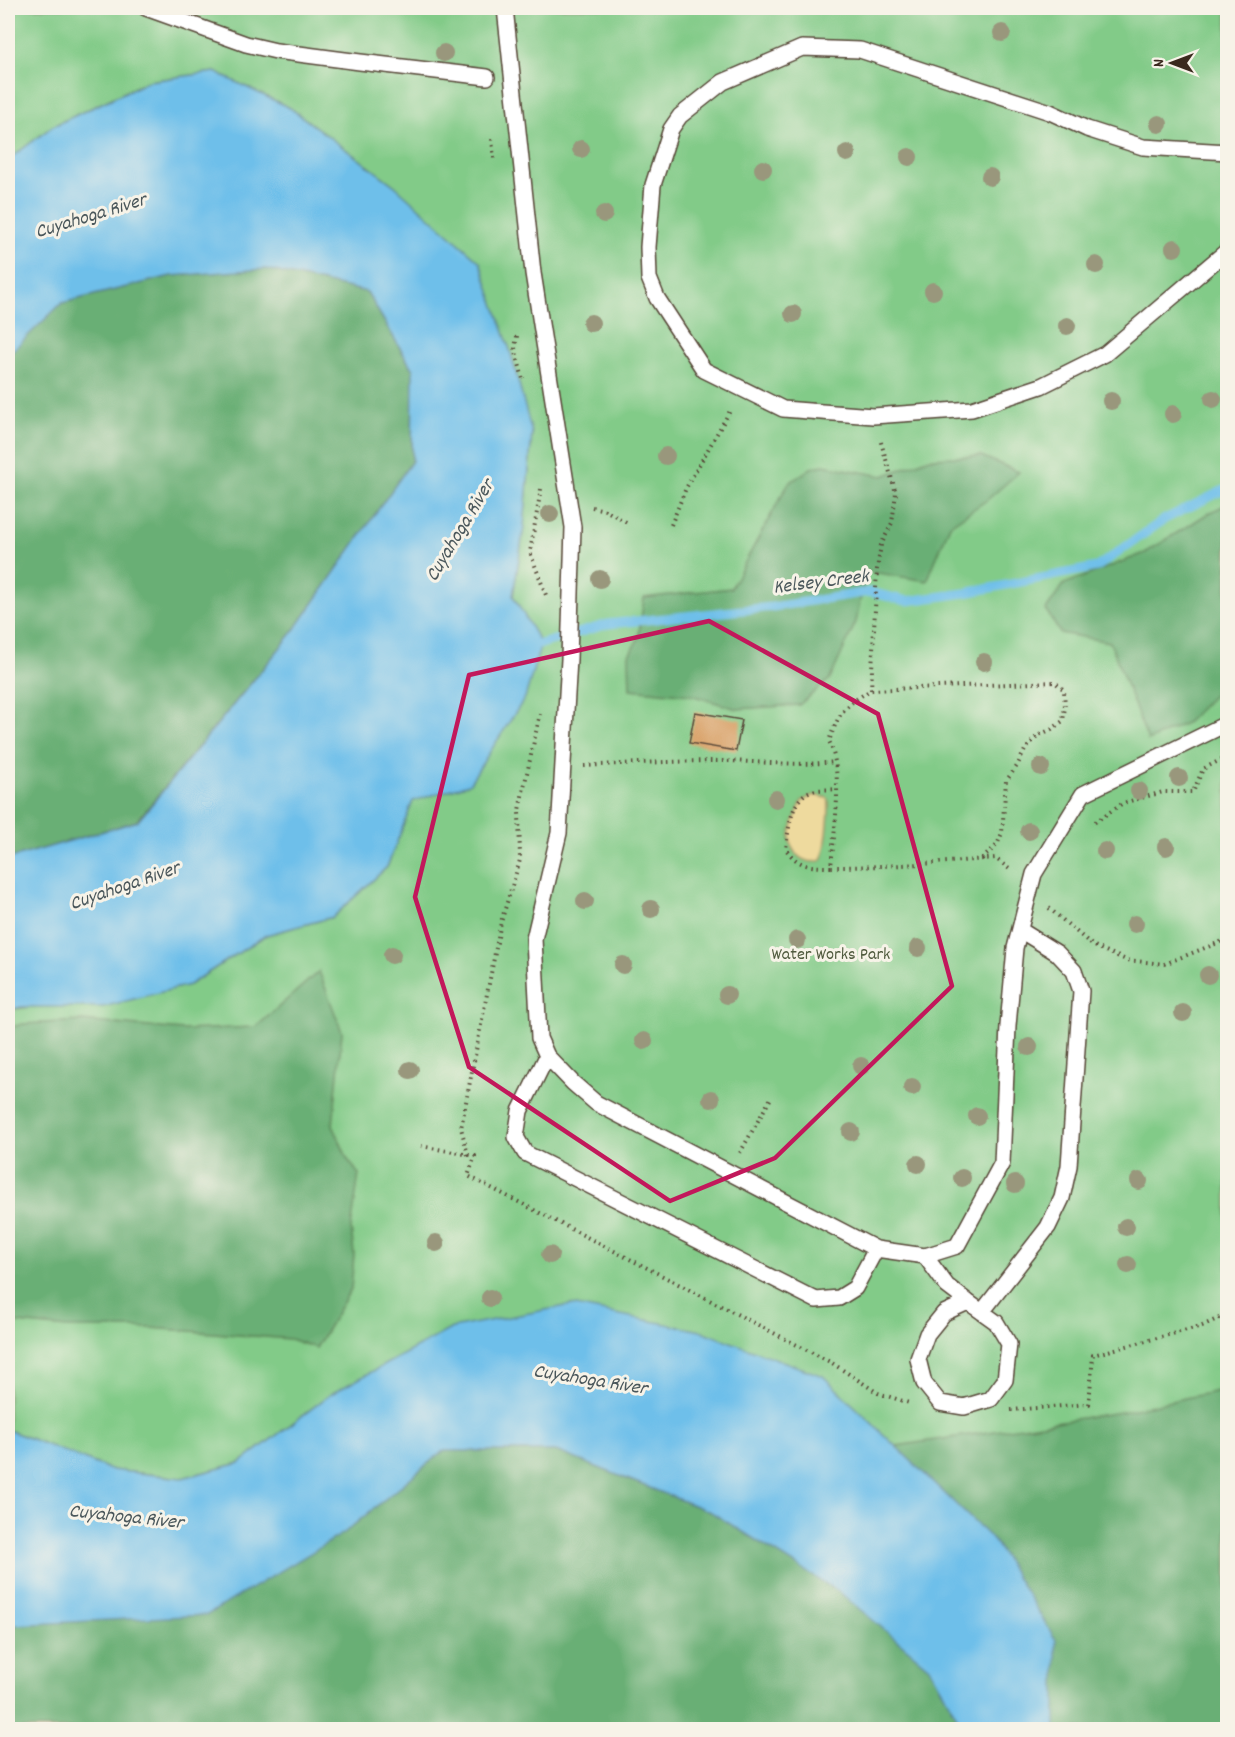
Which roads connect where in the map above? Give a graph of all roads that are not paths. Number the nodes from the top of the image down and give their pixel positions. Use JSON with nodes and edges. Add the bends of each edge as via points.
{"nodes":[{"id":1,"x":146,"y":8,"type":"edge"},
{"id":2,"x":505,"y":8,"type":"edge"},
{"id":3,"x":487,"y":77,"type":"dead end"},
{"id":4,"x":1227,"y":152,"type":"edge"},
{"id":5,"x":1227,"y":250,"type":"edge"},
{"id":6,"x":1227,"y":723,"type":"edge"},
{"id":7,"x":1020,"y":930,"type":"junction"},
{"id":8,"x":547,"y":1056,"type":"junction"},
{"id":9,"x":876,"y":1249,"type":"junction"},
{"id":10,"x":925,"y":1256,"type":"junction"},
{"id":11,"x":968,"y":1302,"type":"junction"},
{"id":12,"x":982,"y":1312,"type":"junction"}],
"edges":[{"from":1,"to":3,"type":"lane","via":[[276,51]]},
{"from":2,"to":8,"type":"lane","via":[[533,273],[573,527],[559,833],[534,939],[539,1038]]},
{"from":4,"to":5,"type":"lane","via":[[1143,147],[860,50],[802,48],[723,82],[680,116],[671,129],[653,184],[648,247],[649,278],[657,298],[704,370],[783,409],[873,416],[972,410],[1041,386],[1104,354]]},
{"from":6,"to":7,"type":"lane","via":[[1083,794],[1034,874]]},
{"from":7,"to":10,"type":"lane","via":[[1008,1026],[1002,1163],[957,1246]]},
{"from":7,"to":12,"type":"lane","via":[[1057,953],[1074,971],[1081,991],[1069,1166],[1062,1197],[1048,1227]]},
{"from":8,"to":9,"type":"lane","via":[[596,1103]]},
{"from":8,"to":9,"type":"lane","via":[[520,1111],[516,1137],[525,1153],[816,1300],[839,1298],[855,1288]]},
{"from":9,"to":10,"type":"lane"},
{"from":10,"to":11,"type":"lane","via":[[947,1286]]},
{"from":11,"to":12,"type":"lane"},
{"from":11,"to":12,"type":"lane","via":[[944,1313],[927,1334],[918,1359],[924,1383],[940,1402],[964,1407],[991,1399],[1005,1380],[1009,1344],[996,1322]]}]}
